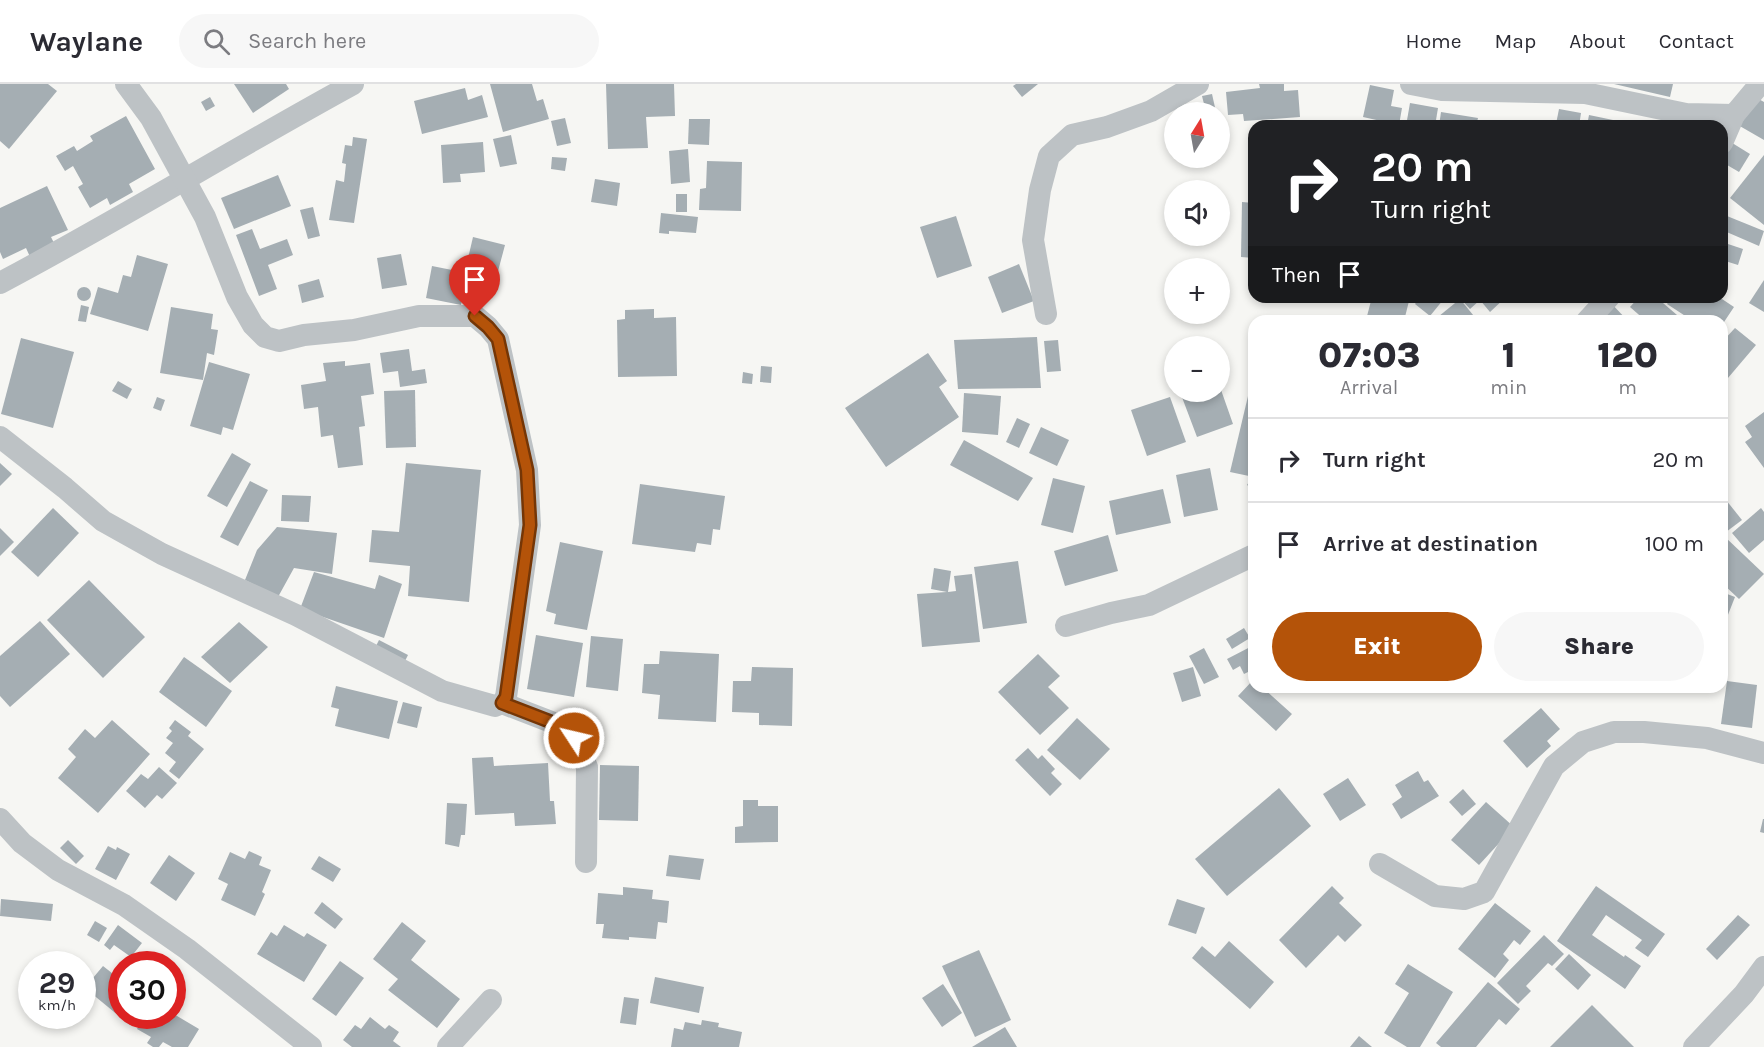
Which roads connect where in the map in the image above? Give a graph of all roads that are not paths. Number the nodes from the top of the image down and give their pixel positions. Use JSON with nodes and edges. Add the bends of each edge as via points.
{"nodes":[{"id":1,"x":126,"y":84,"type":"edge"},
{"id":2,"x":353,"y":84,"type":"edge"},
{"id":3,"x":1198,"y":84,"type":"edge"},
{"id":4,"x":1411,"y":84,"type":"edge"},
{"id":5,"x":1760,"y":84,"type":"edge"},
{"id":6,"x":1734,"y":115,"type":"junction"},
{"id":7,"x":1728,"y":129,"type":"edge"},
{"id":8,"x":184,"y":179,"type":"junction"},
{"id":9,"x":0,"y":284,"type":"edge"},
{"id":10,"x":1604,"y":303,"type":"edge"},
{"id":11,"x":1046,"y":314,"type":"dead end"},
{"id":12,"x":1592,"y":315,"type":"edge"},
{"id":13,"x":0,"y":436,"type":"edge"},
{"id":14,"x":1248,"y":558,"type":"edge"},
{"id":15,"x":1066,"y":626,"type":"dead end"},
{"id":16,"x":502,"y":703,"type":"junction"},
{"id":17,"x":1764,"y":753,"type":"edge"},
{"id":18,"x":0,"y":819,"type":"edge"},
{"id":19,"x":586,"y":862,"type":"dead end"},
{"id":20,"x":1380,"y":864,"type":"dead end"},
{"id":21,"x":1764,"y":967,"type":"edge"},
{"id":22,"x":491,"y":999,"type":"dead end"},
{"id":23,"x":312,"y":1047,"type":"edge"},
{"id":24,"x":448,"y":1047,"type":"edge"},
{"id":25,"x":1694,"y":1047,"type":"edge"}],
"edges":[{"from":1,"to":8,"type":"street","via":[[151,118]]},
{"from":2,"to":8,"type":"street"},
{"from":3,"to":11,"type":"street","via":[[1151,111],[1072,135],[1049,156],[1033,240]]},
{"from":4,"to":6,"type":"street","via":[[1442,90],[1585,93],[1686,114]]},
{"from":5,"to":6,"type":"street"},
{"from":6,"to":7,"type":"street"},
{"from":8,"to":9,"type":"street"},
{"from":8,"to":16,"type":"street","via":[[205,217],[237,297],[265,337],[279,341],[419,316],[475,316],[498,339],[527,470],[530,525],[506,697]]},
{"from":10,"to":12,"type":"street"},
{"from":13,"to":16,"type":"street","via":[[103,521],[162,554],[314,624],[442,691],[495,706]]},
{"from":14,"to":15,"type":"street","via":[[1149,605]]},
{"from":16,"to":19,"type":"street","via":[[559,725],[574,738],[587,767]]},
{"from":17,"to":20,"type":"street","via":[[1707,738],[1614,732],[1584,742],[1554,766],[1484,892],[1464,899],[1435,896]]},
{"from":18,"to":23,"type":"street","via":[[22,843],[58,870],[124,905]]},
{"from":21,"to":25,"type":"street"},
{"from":22,"to":24,"type":"street"}]}
